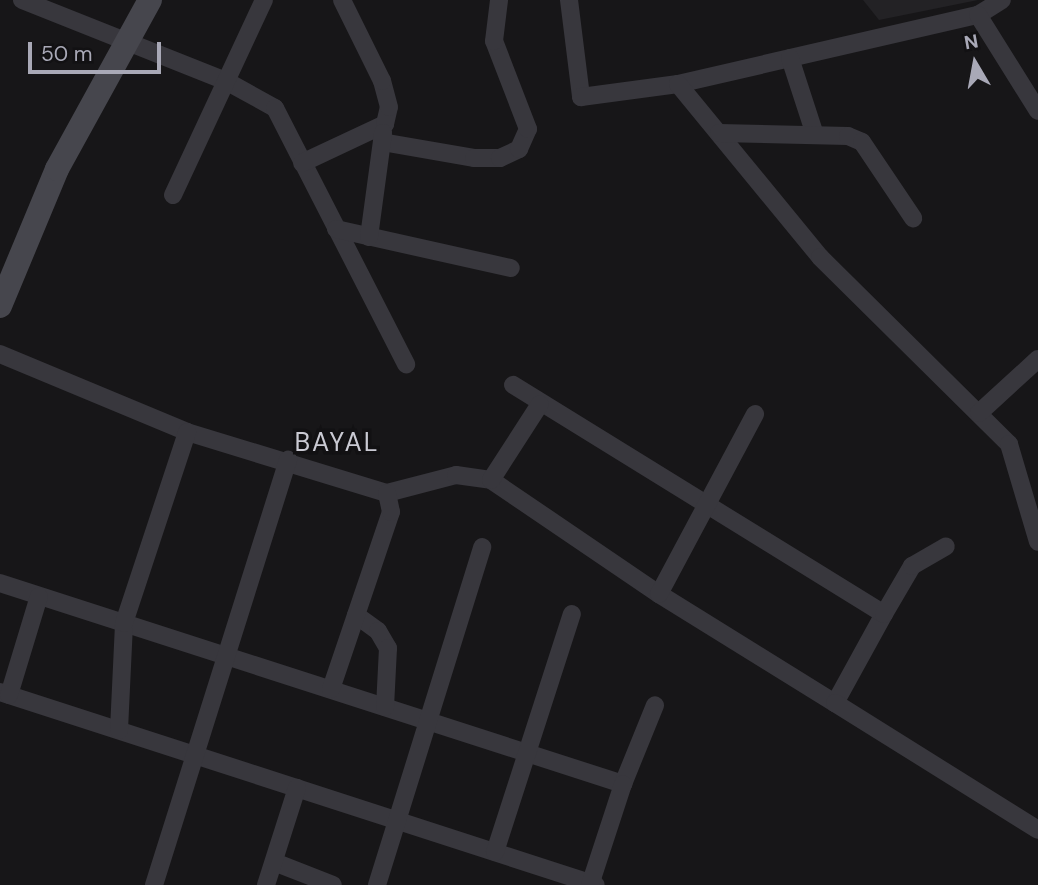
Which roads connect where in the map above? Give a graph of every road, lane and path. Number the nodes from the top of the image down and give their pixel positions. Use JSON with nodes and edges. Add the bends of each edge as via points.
{"nodes":[{"id":1,"x":150,"y":0,"type":"edge"},
{"id":2,"x":264,"y":0,"type":"edge"},
{"id":3,"x":342,"y":0,"type":"edge"},
{"id":4,"x":569,"y":0,"type":"edge"},
{"id":5,"x":1002,"y":0,"type":"edge"},
{"id":6,"x":24,"y":1,"type":"edge"},
{"id":7,"x":492,"y":3,"type":"edge"},
{"id":8,"x":978,"y":15,"type":"junction"},
{"id":9,"x":128,"y":43,"type":"junction"},
{"id":10,"x":790,"y":58,"type":"junction"},
{"id":11,"x":226,"y":81,"type":"junction"},
{"id":12,"x":678,"y":84,"type":"junction"},
{"id":13,"x":1038,"y":111,"type":"edge"},
{"id":14,"x":383,"y":133,"type":"junction"},
{"id":15,"x":719,"y":133,"type":"junction"},
{"id":16,"x":816,"y":135,"type":"junction"},
{"id":17,"x":302,"y":163,"type":"junction"},
{"id":18,"x":173,"y":195,"type":"dead end"},
{"id":19,"x":913,"y":218,"type":"dead end"},
{"id":20,"x":336,"y":229,"type":"junction"},
{"id":21,"x":369,"y":237,"type":"junction"},
{"id":22,"x":511,"y":268,"type":"dead end"},
{"id":23,"x":0,"y":306,"type":"edge"},
{"id":24,"x":0,"y":354,"type":"edge"},
{"id":25,"x":1038,"y":359,"type":"edge"},
{"id":26,"x":406,"y":365,"type":"dead end"},
{"id":27,"x":513,"y":385,"type":"dead end"},
{"id":28,"x":540,"y":404,"type":"junction"},
{"id":29,"x":979,"y":413,"type":"junction"},
{"id":30,"x":755,"y":414,"type":"dead end"},
{"id":31,"x":187,"y":432,"type":"junction"},
{"id":32,"x":288,"y":460,"type":"junction"},
{"id":33,"x":491,"y":480,"type":"junction"},
{"id":34,"x":387,"y":493,"type":"junction"},
{"id":35,"x":706,"y":506,"type":"junction"},
{"id":36,"x":1038,"y":542,"type":"edge"},
{"id":37,"x":947,"y":546,"type":"dead end"},
{"id":38,"x":482,"y":547,"type":"dead end"},
{"id":39,"x":0,"y":583,"type":"edge"},
{"id":40,"x":659,"y":594,"type":"junction"},
{"id":41,"x":39,"y":596,"type":"junction"},
{"id":42,"x":572,"y":614,"type":"dead end"},
{"id":43,"x":884,"y":614,"type":"junction"},
{"id":44,"x":356,"y":615,"type":"junction"},
{"id":45,"x":124,"y":623,"type":"junction"},
{"id":46,"x":226,"y":656,"type":"junction"},
{"id":47,"x":331,"y":689,"type":"junction"},
{"id":48,"x":5,"y":693,"type":"edge"},
{"id":49,"x":835,"y":703,"type":"junction"},
{"id":50,"x":655,"y":705,"type":"dead end"},
{"id":51,"x":385,"y":707,"type":"junction"},
{"id":52,"x":428,"y":721,"type":"junction"},
{"id":53,"x":120,"y":730,"type":"junction"},
{"id":54,"x":527,"y":753,"type":"junction"},
{"id":55,"x":195,"y":755,"type":"junction"},
{"id":56,"x":623,"y":784,"type":"junction"},
{"id":57,"x":297,"y":788,"type":"junction"},
{"id":58,"x":398,"y":821,"type":"junction"},
{"id":59,"x":1038,"y":830,"type":"edge"},
{"id":60,"x":495,"y":852,"type":"junction"},
{"id":61,"x":274,"y":862,"type":"junction"},
{"id":62,"x":592,"y":884,"type":"edge"},
{"id":63,"x":154,"y":885,"type":"edge"},
{"id":64,"x":266,"y":885,"type":"edge"},
{"id":65,"x":333,"y":885,"type":"edge"},
{"id":66,"x":377,"y":885,"type":"edge"}],
"edges":[{"from":1,"to":9,"type":"street"},
{"from":2,"to":11,"type":"street"},
{"from":3,"to":14,"type":"street","via":[[382,81],[389,107]]},
{"from":4,"to":12,"type":"street","via":[[581,96]]},
{"from":5,"to":8,"type":"street"},
{"from":6,"to":9,"type":"street"},
{"from":7,"to":14,"type":"street","via":[[494,41],[528,129],[519,149],[500,158],[474,158]]},
{"from":8,"to":10,"type":"street"},
{"from":8,"to":13,"type":"street"},
{"from":9,"to":11,"type":"street"},
{"from":9,"to":23,"type":"street","via":[[57,169]]},
{"from":10,"to":12,"type":"street"},
{"from":10,"to":16,"type":"street"},
{"from":11,"to":17,"type":"street","via":[[275,108]]},
{"from":11,"to":18,"type":"street"},
{"from":12,"to":15,"type":"street"},
{"from":14,"to":17,"type":"street"},
{"from":14,"to":21,"type":"street"},
{"from":15,"to":16,"type":"street"},
{"from":15,"to":29,"type":"street","via":[[820,257]]},
{"from":16,"to":19,"type":"street","via":[[848,136],[862,142]]},
{"from":17,"to":20,"type":"street"},
{"from":20,"to":21,"type":"street"},
{"from":20,"to":26,"type":"street"},
{"from":21,"to":22,"type":"street"},
{"from":24,"to":31,"type":"street"},
{"from":25,"to":29,"type":"street"},
{"from":27,"to":28,"type":"street"},
{"from":28,"to":33,"type":"street"},
{"from":28,"to":35,"type":"street"},
{"from":29,"to":36,"type":"street","via":[[1015,455]]},
{"from":30,"to":35,"type":"street"},
{"from":31,"to":32,"type":"street"},
{"from":31,"to":45,"type":"street"},
{"from":32,"to":34,"type":"street"},
{"from":32,"to":46,"type":"street"},
{"from":33,"to":34,"type":"street","via":[[456,475]]},
{"from":33,"to":40,"type":"street"},
{"from":34,"to":44,"type":"street","via":[[391,512]]},
{"from":35,"to":40,"type":"street"},
{"from":35,"to":43,"type":"street"},
{"from":37,"to":43,"type":"street","via":[[912,566]]},
{"from":38,"to":52,"type":"street"},
{"from":39,"to":41,"type":"street"},
{"from":40,"to":49,"type":"street"},
{"from":41,"to":45,"type":"street"},
{"from":41,"to":48,"type":"street"},
{"from":42,"to":54,"type":"street"},
{"from":43,"to":49,"type":"street"},
{"from":44,"to":47,"type":"street"},
{"from":44,"to":51,"type":"street","via":[[378,631],[388,648]]},
{"from":45,"to":46,"type":"street"},
{"from":45,"to":53,"type":"street"},
{"from":46,"to":47,"type":"street"},
{"from":46,"to":55,"type":"street"},
{"from":47,"to":51,"type":"street"},
{"from":48,"to":53,"type":"street"},
{"from":49,"to":59,"type":"street"},
{"from":50,"to":56,"type":"street"},
{"from":51,"to":52,"type":"street"},
{"from":52,"to":54,"type":"street"},
{"from":52,"to":58,"type":"street"},
{"from":53,"to":55,"type":"street"},
{"from":54,"to":56,"type":"street"},
{"from":54,"to":60,"type":"street"},
{"from":55,"to":57,"type":"street"},
{"from":55,"to":63,"type":"street"},
{"from":56,"to":62,"type":"street"},
{"from":57,"to":58,"type":"street"},
{"from":57,"to":61,"type":"street"},
{"from":58,"to":60,"type":"street"},
{"from":58,"to":66,"type":"street"},
{"from":60,"to":62,"type":"street"},
{"from":61,"to":64,"type":"street"},
{"from":61,"to":65,"type":"street"}]}
